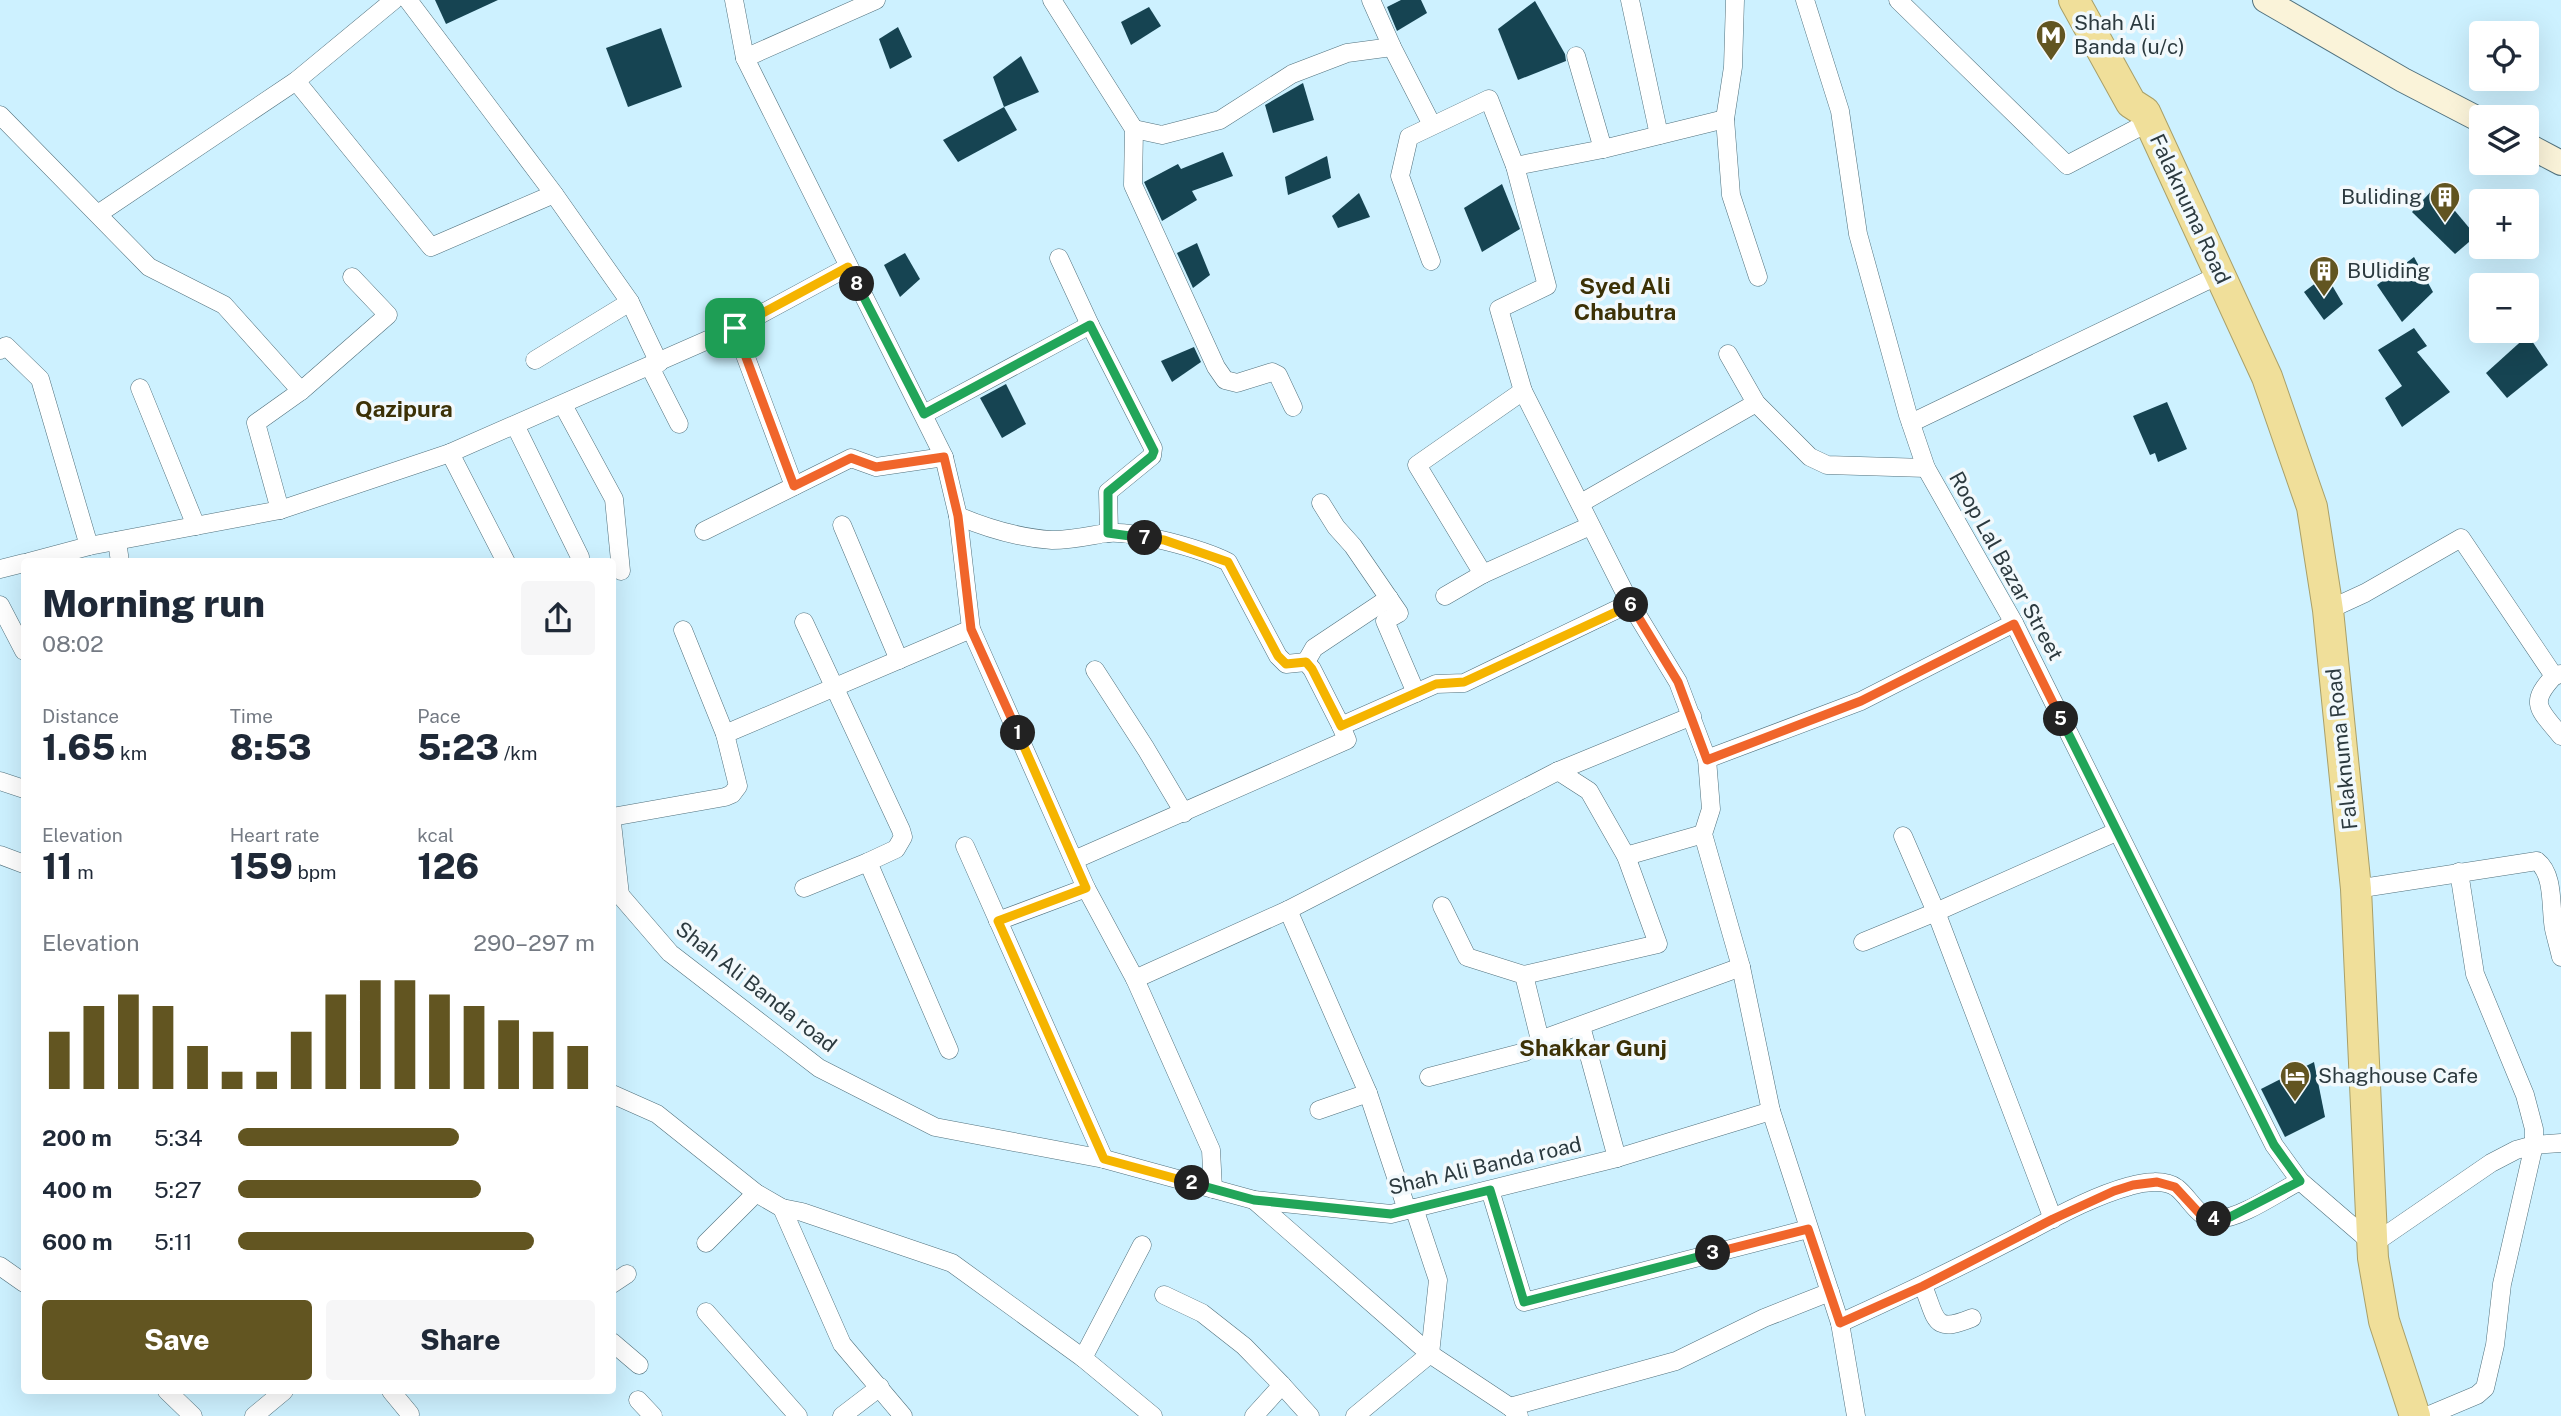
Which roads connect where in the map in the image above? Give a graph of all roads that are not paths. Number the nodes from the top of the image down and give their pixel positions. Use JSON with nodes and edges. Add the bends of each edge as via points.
{"nodes":[{"id":1,"x":394,"y":0,"type":"edge"},
{"id":2,"x":408,"y":0,"type":"edge"},
{"id":3,"x":734,"y":0,"type":"edge"},
{"id":4,"x":876,"y":0,"type":"edge"},
{"id":5,"x":1052,"y":0,"type":"edge"},
{"id":6,"x":1371,"y":0,"type":"edge"},
{"id":7,"x":1630,"y":0,"type":"edge"},
{"id":8,"x":1735,"y":0,"type":"edge"},
{"id":9,"x":1805,"y":0,"type":"edge"},
{"id":10,"x":1898,"y":0,"type":"edge"},
{"id":11,"x":2265,"y":0,"type":"edge"},
{"id":12,"x":2089,"y":2,"type":"edge"},
{"id":13,"x":1392,"y":47,"type":"junction"},
{"id":14,"x":1576,"y":56,"type":"dead end"},
{"id":15,"x":745,"y":58,"type":"junction"},
{"id":16,"x":296,"y":81,"type":"junction"},
{"id":17,"x":2469,"y":114,"type":"edge"},
{"id":18,"x":0,"y":115,"type":"edge"},
{"id":19,"x":2147,"y":117,"type":"junction"},
{"id":20,"x":1725,"y":119,"type":"junction"},
{"id":21,"x":1432,"y":124,"type":"junction"},
{"id":22,"x":1134,"y":129,"type":"junction"},
{"id":23,"x":1659,"y":135,"type":"junction"},
{"id":24,"x":1603,"y":149,"type":"junction"},
{"id":25,"x":2539,"y":151,"type":"edge"},
{"id":26,"x":2561,"y":163,"type":"edge"},
{"id":27,"x":1514,"y":166,"type":"junction"},
{"id":28,"x":554,"y":194,"type":"junction"},
{"id":29,"x":98,"y":214,"type":"junction"},
{"id":30,"x":1059,"y":258,"type":"dead end"},
{"id":31,"x":1431,"y":261,"type":"dead end"},
{"id":32,"x":848,"y":267,"type":"junction"},
{"id":33,"x":2221,"y":274,"type":"junction"},
{"id":34,"x":352,"y":276,"type":"dead end"},
{"id":35,"x":1758,"y":277,"type":"dead end"},
{"id":36,"x":630,"y":302,"type":"junction"},
{"id":37,"x":1090,"y":325,"type":"junction"},
{"id":38,"x":735,"y":328,"type":"junction"},
{"id":39,"x":0,"y":350,"type":"edge"},
{"id":40,"x":1728,"y":354,"type":"dead end"},
{"id":41,"x":535,"y":360,"type":"dead end"},
{"id":42,"x":654,"y":365,"type":"junction"},
{"id":43,"x":140,"y":388,"type":"dead end"},
{"id":44,"x":301,"y":391,"type":"junction"},
{"id":45,"x":1523,"y":391,"type":"junction"},
{"id":46,"x":1756,"y":404,"type":"junction"},
{"id":47,"x":563,"y":405,"type":"junction"},
{"id":48,"x":1293,"y":407,"type":"dead end"},
{"id":49,"x":924,"y":414,"type":"junction"},
{"id":50,"x":1911,"y":423,"type":"junction"},
{"id":51,"x":679,"y":424,"type":"dead end"},
{"id":52,"x":515,"y":425,"type":"junction"},
{"id":53,"x":450,"y":453,"type":"junction"},
{"id":54,"x":944,"y":457,"type":"junction"},
{"id":55,"x":1926,"y":468,"type":"junction"},
{"id":56,"x":794,"y":486,"type":"junction"},
{"id":57,"x":1321,"y":503,"type":"dead end"},
{"id":58,"x":1581,"y":503,"type":"junction"},
{"id":59,"x":280,"y":510,"type":"junction"},
{"id":60,"x":958,"y":516,"type":"junction"},
{"id":61,"x":842,"y":525,"type":"dead end"},
{"id":62,"x":196,"y":526,"type":"junction"},
{"id":63,"x":1590,"y":526,"type":"junction"},
{"id":64,"x":704,"y":531,"type":"dead end"},
{"id":65,"x":1108,"y":533,"type":"junction"},
{"id":66,"x":117,"y":541,"type":"junction"},
{"id":67,"x":89,"y":546,"type":"junction"},
{"id":68,"x":580,"y":556,"type":"dead end"},
{"id":69,"x":56,"y":558,"type":"edge"},
{"id":70,"x":119,"y":558,"type":"edge"},
{"id":71,"x":504,"y":558,"type":"edge"},
{"id":72,"x":21,"y":564,"type":"edge"},
{"id":73,"x":0,"y":569,"type":"edge"},
{"id":74,"x":621,"y":571,"type":"dead end"},
{"id":75,"x":1483,"y":574,"type":"junction"},
{"id":76,"x":1446,"y":596,"type":"dead end"},
{"id":77,"x":1389,"y":598,"type":"junction"},
{"id":78,"x":1630,"y":604,"type":"junction"},
{"id":79,"x":0,"y":605,"type":"edge"},
{"id":80,"x":2328,"y":610,"type":"junction"},
{"id":81,"x":804,"y":622,"type":"dead end"},
{"id":82,"x":2014,"y":624,"type":"junction"},
{"id":83,"x":971,"y":629,"type":"junction"},
{"id":84,"x":683,"y":631,"type":"dead end"},
{"id":85,"x":21,"y":645,"type":"edge"},
{"id":86,"x":899,"y":660,"type":"junction"},
{"id":87,"x":1306,"y":662,"type":"junction"},
{"id":88,"x":1095,"y":670,"type":"dead end"},
{"id":89,"x":2558,"y":675,"type":"edge"},
{"id":90,"x":835,"y":687,"type":"junction"},
{"id":91,"x":1416,"y":693,"type":"junction"},
{"id":92,"x":1692,"y":716,"type":"junction"},
{"id":93,"x":1341,"y":726,"type":"junction"},
{"id":94,"x":725,"y":734,"type":"junction"},
{"id":95,"x":2561,"y":736,"type":"edge"},
{"id":96,"x":1707,"y":760,"type":"junction"},
{"id":97,"x":1558,"y":771,"type":"junction"},
{"id":98,"x":0,"y":782,"type":"edge"},
{"id":99,"x":21,"y":788,"type":"edge"},
{"id":100,"x":1184,"y":813,"type":"junction"},
{"id":101,"x":616,"y":816,"type":"edge"},
{"id":102,"x":2116,"y":832,"type":"junction"},
{"id":103,"x":1703,"y":834,"type":"junction"},
{"id":104,"x":1903,"y":836,"type":"dead end"},
{"id":105,"x":965,"y":846,"type":"dead end"},
{"id":106,"x":0,"y":855,"type":"edge"},
{"id":107,"x":1626,"y":856,"type":"junction"},
{"id":108,"x":1074,"y":860,"type":"junction"},
{"id":109,"x":868,"y":862,"type":"junction"},
{"id":110,"x":21,"y":863,"type":"edge"},
{"id":111,"x":2459,"y":872,"type":"junction"},
{"id":112,"x":804,"y":888,"type":"dead end"},
{"id":113,"x":1086,"y":888,"type":"junction"},
{"id":114,"x":2356,"y":889,"type":"junction"},
{"id":115,"x":616,"y":894,"type":"edge"},
{"id":116,"x":1442,"y":906,"type":"dead end"},
{"id":117,"x":1288,"y":910,"type":"junction"},
{"id":118,"x":1936,"y":912,"type":"junction"},
{"id":119,"x":998,"y":921,"type":"junction"},
{"id":120,"x":1863,"y":942,"type":"dead end"},
{"id":121,"x":2561,"y":957,"type":"edge"},
{"id":122,"x":1741,"y":967,"type":"junction"},
{"id":123,"x":1524,"y":975,"type":"junction"},
{"id":124,"x":1135,"y":979,"type":"junction"},
{"id":125,"x":1581,"y":1026,"type":"junction"},
{"id":126,"x":1540,"y":1040,"type":"junction"},
{"id":127,"x":949,"y":1050,"type":"dead end"},
{"id":128,"x":1429,"y":1077,"type":"dead end"},
{"id":129,"x":1368,"y":1093,"type":"junction"},
{"id":130,"x":616,"y":1099,"type":"edge"},
{"id":131,"x":1319,"y":1110,"type":"dead end"},
{"id":132,"x":1771,"y":1111,"type":"junction"},
{"id":133,"x":2561,"y":1143,"type":"edge"},
{"id":134,"x":2534,"y":1145,"type":"junction"},
{"id":135,"x":1617,"y":1158,"type":"junction"},
{"id":136,"x":1104,"y":1159,"type":"junction"},
{"id":137,"x":2300,"y":1181,"type":"junction"},
{"id":138,"x":1213,"y":1189,"type":"junction"},
{"id":139,"x":1490,"y":1190,"type":"junction"},
{"id":140,"x":756,"y":1193,"type":"junction"},
{"id":141,"x":1254,"y":1200,"type":"junction"},
{"id":142,"x":782,"y":1208,"type":"junction"},
{"id":143,"x":1411,"y":1209,"type":"junction"},
{"id":144,"x":2053,"y":1219,"type":"junction"},
{"id":145,"x":1808,"y":1229,"type":"junction"},
{"id":146,"x":706,"y":1243,"type":"dead end"},
{"id":147,"x":2373,"y":1244,"type":"junction"},
{"id":148,"x":1142,"y":1245,"type":"dead end"},
{"id":149,"x":0,"y":1266,"type":"edge"},
{"id":150,"x":21,"y":1281,"type":"edge"},
{"id":151,"x":1923,"y":1286,"type":"junction"},
{"id":152,"x":1830,"y":1292,"type":"junction"},
{"id":153,"x":1164,"y":1295,"type":"dead end"},
{"id":154,"x":705,"y":1312,"type":"dead end"},
{"id":155,"x":1972,"y":1318,"type":"dead end"},
{"id":156,"x":1840,"y":1323,"type":"junction"},
{"id":157,"x":616,"y":1345,"type":"edge"},
{"id":158,"x":1430,"y":1354,"type":"junction"},
{"id":159,"x":1083,"y":1358,"type":"junction"},
{"id":160,"x":639,"y":1365,"type":"dead end"},
{"id":161,"x":1282,"y":1385,"type":"junction"},
{"id":162,"x":880,"y":1387,"type":"junction"},
{"id":163,"x":170,"y":1394,"type":"edge"},
{"id":164,"x":280,"y":1394,"type":"edge"},
{"id":165,"x":393,"y":1394,"type":"edge"},
{"id":166,"x":638,"y":1400,"type":"dead end"},
{"id":167,"x":1515,"y":1411,"type":"edge"},
{"id":168,"x":410,"y":1414,"type":"dead end"},
{"id":169,"x":193,"y":1416,"type":"edge"},
{"id":170,"x":254,"y":1416,"type":"edge"},
{"id":171,"x":653,"y":1416,"type":"edge"},
{"id":172,"x":798,"y":1416,"type":"edge"},
{"id":173,"x":842,"y":1416,"type":"edge"},
{"id":174,"x":903,"y":1416,"type":"edge"},
{"id":175,"x":1153,"y":1416,"type":"edge"},
{"id":176,"x":1254,"y":1416,"type":"edge"},
{"id":177,"x":1310,"y":1416,"type":"edge"},
{"id":178,"x":1355,"y":1416,"type":"edge"},
{"id":179,"x":1856,"y":1416,"type":"edge"},
{"id":180,"x":2415,"y":1416,"type":"edge"},
{"id":181,"x":2427,"y":1416,"type":"edge"}],
"edges":[{"from":1,"to":16,"type":"street"},
{"from":2,"to":28,"type":"street"},
{"from":3,"to":15,"type":"street"},
{"from":4,"to":15,"type":"street"},
{"from":5,"to":22,"type":"street"},
{"from":6,"to":13,"type":"street"},
{"from":7,"to":23,"type":"street"},
{"from":8,"to":20,"type":"street","via":[[1733,67]]},
{"from":9,"to":50,"type":"street","name":"Roop Lal Bazar Street","via":[[1840,111],[1857,234]]},
{"from":10,"to":19,"type":"street","via":[[2067,165]]},
{"from":11,"to":17,"type":"main road"},
{"from":12,"to":19,"type":"highway","name":"Falaknuma Road","via":[[2147,95]]},
{"from":13,"to":21,"type":"street"},
{"from":13,"to":22,"type":"street","via":[[1347,53],[1292,74],[1220,120],[1162,135]]},
{"from":14,"to":24,"type":"street"},
{"from":15,"to":32,"type":"street"},
{"from":16,"to":28,"type":"street","via":[[431,247]]},
{"from":16,"to":29,"type":"street"},
{"from":18,"to":29,"type":"street"},
{"from":19,"to":33,"type":"highway","name":"Falaknuma Road"},
{"from":20,"to":23,"type":"street"},
{"from":20,"to":35,"type":"street","via":[[1731,195]]},
{"from":21,"to":27,"type":"street","via":[[1489,99]]},
{"from":21,"to":31,"type":"street","via":[[1409,136],[1400,176]]},
{"from":22,"to":48,"type":"street","via":[[1133,185],[1216,367],[1225,380],[1237,383],[1278,374]]},
{"from":23,"to":24,"type":"street"},
{"from":24,"to":27,"type":"street"},
{"from":25,"to":26,"type":"main road"},
{"from":27,"to":45,"type":"street","via":[[1548,286],[1499,309]]},
{"from":28,"to":36,"type":"street"},
{"from":29,"to":44,"type":"street","via":[[149,267],[224,305]]},
{"from":30,"to":37,"type":"street"},
{"from":32,"to":38,"type":"street"},
{"from":32,"to":49,"type":"street"},
{"from":33,"to":50,"type":"street"},
{"from":33,"to":80,"type":"highway","name":"Falaknuma Road","via":[[2267,377],[2312,507]]},
{"from":34,"to":44,"type":"street","via":[[388,315]]},
{"from":36,"to":41,"type":"street"},
{"from":36,"to":42,"type":"street"},
{"from":37,"to":49,"type":"street"},
{"from":37,"to":65,"type":"street","via":[[1154,451],[1108,492]]},
{"from":38,"to":42,"type":"street"},
{"from":38,"to":56,"type":"street"},
{"from":39,"to":67,"type":"street","via":[[6,346],[40,379]]},
{"from":40,"to":46,"type":"street"},
{"from":42,"to":47,"type":"street"},
{"from":42,"to":51,"type":"street"},
{"from":43,"to":62,"type":"street"},
{"from":44,"to":59,"type":"street","via":[[256,423]]},
{"from":45,"to":58,"type":"street"},
{"from":45,"to":75,"type":"street","via":[[1418,465]]},
{"from":46,"to":55,"type":"street","via":[[1810,457],[1827,465]]},
{"from":46,"to":58,"type":"street"},
{"from":47,"to":52,"type":"street"},
{"from":47,"to":74,"type":"street","via":[[614,499]]},
{"from":49,"to":54,"type":"street"},
{"from":50,"to":55,"type":"street","name":"Roop Lal Bazar Street"},
{"from":52,"to":53,"type":"street"},
{"from":52,"to":68,"type":"street"},
{"from":53,"to":59,"type":"street"},
{"from":53,"to":71,"type":"street"},
{"from":54,"to":56,"type":"street","via":[[876,467],[851,458]]},
{"from":54,"to":60,"type":"street"},
{"from":55,"to":82,"type":"street","name":"Roop Lal Bazar Street"},
{"from":56,"to":64,"type":"street"},
{"from":57,"to":77,"type":"street"},
{"from":58,"to":63,"type":"street"},
{"from":59,"to":62,"type":"street"},
{"from":60,"to":65,"type":"street","via":[[1005,534],[1032,538],[1082,539]]},
{"from":60,"to":83,"type":"street"},
{"from":61,"to":86,"type":"street"},
{"from":62,"to":66,"type":"street"},
{"from":63,"to":75,"type":"street"},
{"from":63,"to":78,"type":"street"},
{"from":65,"to":87,"type":"street","via":[[1164,540],[1228,562],[1278,656],[1286,664]]},
{"from":66,"to":67,"type":"street"},
{"from":66,"to":70,"type":"street"},
{"from":67,"to":69,"type":"street"},
{"from":72,"to":73,"type":"street"},
{"from":75,"to":76,"type":"street"},
{"from":77,"to":87,"type":"street","via":[[1314,648]]},
{"from":77,"to":91,"type":"street","via":[[1398,613],[1385,621]]},
{"from":78,"to":91,"type":"street","via":[[1464,682],[1436,684]]},
{"from":78,"to":92,"type":"street","via":[[1673,673]]},
{"from":79,"to":85,"type":"street"},
{"from":80,"to":89,"type":"street","via":[[2461,538]]},
{"from":80,"to":114,"type":"highway","name":"Falaknuma Road"},
{"from":81,"to":90,"type":"street"},
{"from":82,"to":96,"type":"street","via":[[1861,701]]},
{"from":82,"to":102,"type":"street","name":"Roop Lal Bazar Street"},
{"from":83,"to":86,"type":"street"},
{"from":83,"to":108,"type":"street"},
{"from":84,"to":94,"type":"street"},
{"from":86,"to":90,"type":"street"},
{"from":87,"to":93,"type":"street"},
{"from":88,"to":100,"type":"street"},
{"from":89,"to":95,"type":"street","via":[[2540,691],[2538,703]]},
{"from":90,"to":94,"type":"street"},
{"from":90,"to":109,"type":"street","via":[[903,837],[896,849]]},
{"from":91,"to":93,"type":"street"},
{"from":92,"to":96,"type":"street"},
{"from":92,"to":97,"type":"street"},
{"from":93,"to":100,"type":"street","via":[[1347,740]]},
{"from":94,"to":101,"type":"street","via":[[738,780],[736,791]]},
{"from":96,"to":103,"type":"street","via":[[1711,809]]},
{"from":97,"to":107,"type":"street","via":[[1589,791]]},
{"from":97,"to":117,"type":"street"},
{"from":98,"to":99,"type":"street"},
{"from":100,"to":108,"type":"street"},
{"from":102,"to":118,"type":"street"},
{"from":102,"to":137,"type":"street","name":"Roop Lal Bazar Street","via":[[2274,1145]]},
{"from":103,"to":107,"type":"street"},
{"from":103,"to":122,"type":"street"},
{"from":104,"to":118,"type":"street"},
{"from":105,"to":119,"type":"street"},
{"from":106,"to":110,"type":"street"},
{"from":107,"to":123,"type":"street","via":[[1658,944]]},
{"from":108,"to":113,"type":"street"},
{"from":109,"to":112,"type":"street"},
{"from":109,"to":127,"type":"street"},
{"from":111,"to":114,"type":"street"},
{"from":111,"to":121,"type":"street","via":[[2531,860],[2541,863]]},
{"from":111,"to":134,"type":"street","via":[[2475,974],[2525,1095]]},
{"from":113,"to":119,"type":"street"},
{"from":113,"to":124,"type":"street"},
{"from":114,"to":147,"type":"highway","name":"Falaknuma Road"},
{"from":115,"to":136,"type":"street","name":"Shah Ali Banda road","via":[[670,953],[819,1068],[935,1127]]},
{"from":116,"to":123,"type":"street","via":[[1467,957]]},
{"from":117,"to":124,"type":"street"},
{"from":117,"to":129,"type":"street"},
{"from":118,"to":120,"type":"street"},
{"from":118,"to":144,"type":"street"},
{"from":119,"to":136,"type":"street"},
{"from":122,"to":125,"type":"street"},
{"from":122,"to":132,"type":"street"},
{"from":123,"to":126,"type":"street"},
{"from":124,"to":138,"type":"street","via":[[1211,1150]]},
{"from":125,"to":126,"type":"street"},
{"from":125,"to":135,"type":"street"},
{"from":126,"to":128,"type":"street","via":[[1525,1052]]},
{"from":129,"to":131,"type":"street"},
{"from":129,"to":143,"type":"street"},
{"from":130,"to":140,"type":"street","via":[[657,1114]]},
{"from":132,"to":135,"type":"street","name":"Shah Ali Banda road"},
{"from":132,"to":145,"type":"street"},
{"from":133,"to":134,"type":"street"},
{"from":134,"to":147,"type":"street","via":[[2490,1163]]},
{"from":134,"to":181,"type":"street","via":[[2502,1284],[2485,1388]]},
{"from":135,"to":139,"type":"street","name":"Shah Ali Banda road"},
{"from":136,"to":138,"type":"street","name":"Shah Ali Banda road"},
{"from":137,"to":144,"type":"street","via":[[2230,1217],[2214,1219],[2200,1214],[2175,1187],[2157,1182],[2114,1191]]},
{"from":137,"to":147,"type":"street","name":"Roop Lal Bazar Street"},
{"from":138,"to":141,"type":"street","name":"Shah Ali Banda road"},
{"from":139,"to":143,"type":"street","name":"Shah Ali Banda road"},
{"from":139,"to":145,"type":"street","via":[[1524,1302]]},
{"from":140,"to":142,"type":"street"},
{"from":140,"to":146,"type":"street"},
{"from":141,"to":143,"type":"street","name":"Shah Ali Banda road","via":[[1391,1214]]},
{"from":141,"to":158,"type":"street"},
{"from":142,"to":159,"type":"street","via":[[952,1263]]},
{"from":142,"to":162,"type":"street","via":[[842,1344]]},
{"from":143,"to":158,"type":"street","via":[[1438,1280]]},
{"from":144,"to":151,"type":"street"},
{"from":145,"to":152,"type":"street"},
{"from":147,"to":180,"type":"highway","name":"Falaknuma Road","via":[[2384,1321]]},
{"from":148,"to":159,"type":"street"},
{"from":149,"to":150,"type":"street"},
{"from":151,"to":155,"type":"street","via":[[1939,1323],[1952,1326]]},
{"from":151,"to":156,"type":"street"},
{"from":152,"to":156,"type":"street"},
{"from":152,"to":167,"type":"street","via":[[1763,1318],[1676,1361]]},
{"from":153,"to":161,"type":"street","via":[[1202,1313]]},
{"from":154,"to":172,"type":"street"},
{"from":156,"to":179,"type":"street"},
{"from":157,"to":160,"type":"street"},
{"from":158,"to":167,"type":"street"},
{"from":158,"to":178,"type":"street"},
{"from":159,"to":175,"type":"street"},
{"from":161,"to":176,"type":"street"},
{"from":161,"to":177,"type":"street"},
{"from":162,"to":173,"type":"street"},
{"from":162,"to":174,"type":"street"},
{"from":163,"to":169,"type":"street"},
{"from":164,"to":170,"type":"street"},
{"from":165,"to":168,"type":"street"},
{"from":166,"to":171,"type":"street"}]}
